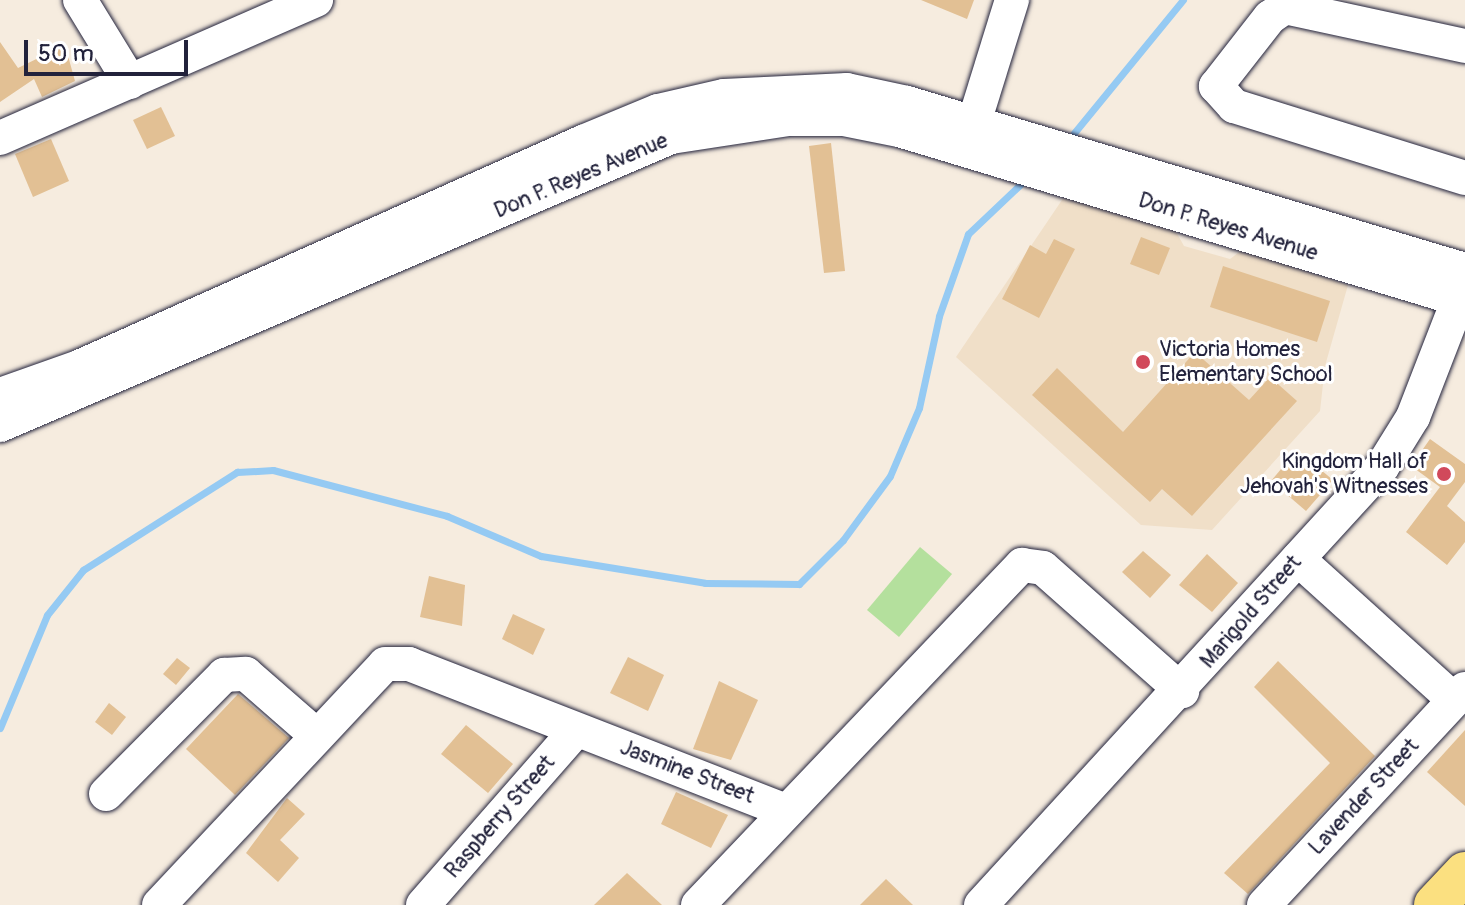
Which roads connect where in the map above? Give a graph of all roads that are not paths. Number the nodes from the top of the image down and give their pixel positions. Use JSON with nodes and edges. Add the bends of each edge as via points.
{"nodes":[{"id":1,"x":80,"y":0,"type":"edge"},
{"id":2,"x":316,"y":0,"type":"edge"},
{"id":3,"x":1012,"y":0,"type":"edge"},
{"id":4,"x":1465,"y":46,"type":"edge"},
{"id":5,"x":130,"y":82,"type":"junction"},
{"id":6,"x":970,"y":136,"type":"junction"},
{"id":7,"x":0,"y":138,"type":"edge"},
{"id":8,"x":1465,"y":178,"type":"edge"},
{"id":9,"x":1464,"y":289,"type":"edge"},
{"id":10,"x":0,"y":395,"type":"edge"},
{"id":11,"x":0,"y":425,"type":"edge"},
{"id":12,"x":1298,"y":559,"type":"junction"},
{"id":13,"x":1182,"y":691,"type":"junction"},
{"id":14,"x":1460,"y":695,"type":"edge"},
{"id":15,"x":576,"y":730,"type":"junction"},
{"id":16,"x":316,"y":735,"type":"junction"},
{"id":17,"x":106,"y":794,"type":"dead end"},
{"id":18,"x":784,"y":810,"type":"junction"},
{"id":19,"x":1465,"y":873,"type":"edge"},
{"id":20,"x":159,"y":905,"type":"edge"},
{"id":21,"x":423,"y":905,"type":"edge"},
{"id":22,"x":698,"y":905,"type":"edge"},
{"id":23,"x":981,"y":905,"type":"edge"},
{"id":24,"x":1264,"y":905,"type":"edge"},
{"id":25,"x":1435,"y":905,"type":"edge"}],
"edges":[{"from":1,"to":5,"type":"street"},
{"from":2,"to":5,"type":"street"},
{"from":3,"to":6,"type":"street"},
{"from":4,"to":8,"type":"street","via":[[1285,7],[1270,17],[1216,86],[1234,106]]},
{"from":5,"to":7,"type":"street"},
{"from":6,"to":9,"type":"street","name":"Don P. Reyes Avenue"},
{"from":6,"to":10,"type":"street","name":"Don P. Reyes Avenue","via":[[847,90],[724,96],[658,111],[79,367]]},
{"from":6,"to":11,"type":"street","name":"Don P. Reyes Avenue","via":[[844,119],[731,124],[671,137]]},
{"from":9,"to":12,"type":"street","name":"Marigold Street","via":[[1399,442]]},
{"from":12,"to":13,"type":"street","name":"Marigold Street"},
{"from":12,"to":14,"type":"street"},
{"from":13,"to":18,"type":"street","via":[[1043,568],[1022,565]]},
{"from":13,"to":23,"type":"street","name":"Marigold Street"},
{"from":14,"to":24,"type":"street","name":"Lavender Street"},
{"from":15,"to":16,"type":"street","name":"Jasmine Street","via":[[409,664],[385,664]]},
{"from":15,"to":18,"type":"street","name":"Jasmine Street"},
{"from":15,"to":21,"type":"street","name":"Raspberry Street"},
{"from":16,"to":17,"type":"street","via":[[246,674],[224,675]]},
{"from":16,"to":20,"type":"street","name":"Jasmine Street"},
{"from":18,"to":22,"type":"street"},
{"from":19,"to":25,"type":"main road"}]}
